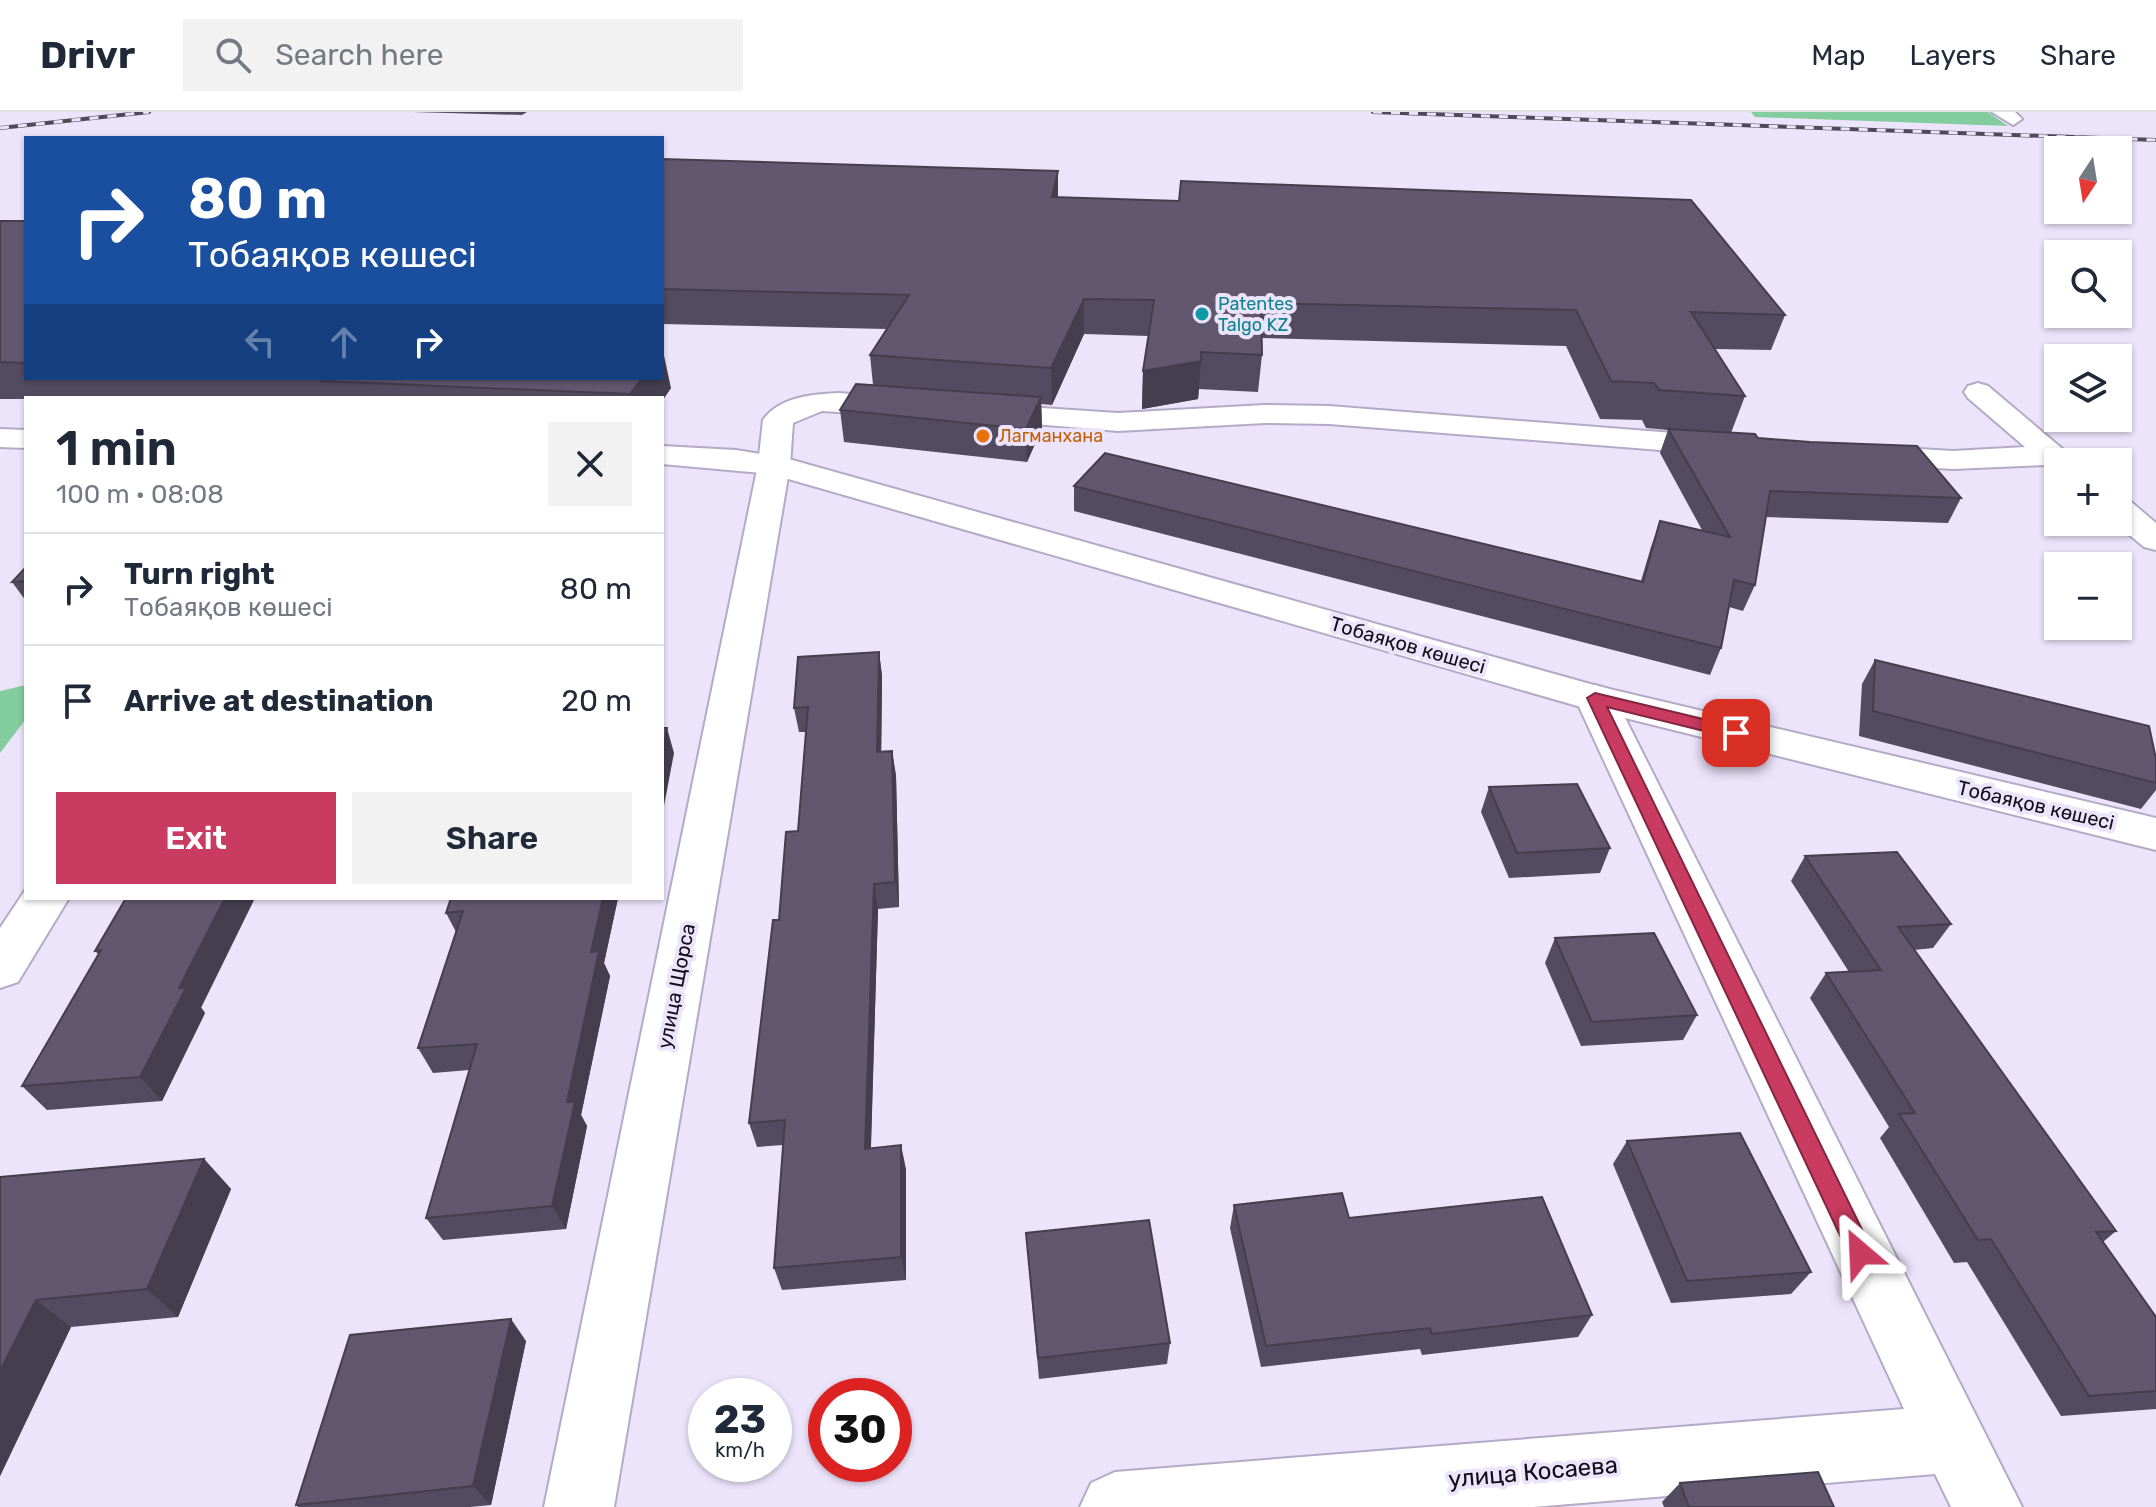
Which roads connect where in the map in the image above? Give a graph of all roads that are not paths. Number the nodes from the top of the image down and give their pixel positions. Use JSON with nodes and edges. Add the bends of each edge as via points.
{"nodes":[{"id":1,"x":1978,"y":392,"type":"dead end"},
{"id":2,"x":0,"y":438,"type":"edge"},
{"id":3,"x":24,"y":439,"type":"edge"},
{"id":4,"x":1751,"y":448,"type":"edge"},
{"id":5,"x":2046,"y":448,"type":"edge"},
{"id":6,"x":1844,"y":453,"type":"edge"},
{"id":7,"x":664,"y":455,"type":"edge"},
{"id":8,"x":2044,"y":458,"type":"edge"},
{"id":9,"x":774,"y":465,"type":"junction"},
{"id":10,"x":2132,"y":520,"type":"edge"},
{"id":11,"x":2156,"y":540,"type":"edge"},
{"id":12,"x":1595,"y":698,"type":"junction"},
{"id":13,"x":2156,"y":834,"type":"edge"},
{"id":14,"x":44,"y":900,"type":"edge"},
{"id":15,"x":0,"y":968,"type":"edge"},
{"id":16,"x":1951,"y":1439,"type":"junction"},
{"id":17,"x":579,"y":1507,"type":"edge"},
{"id":18,"x":1115,"y":1507,"type":"edge"},
{"id":19,"x":1987,"y":1507,"type":"edge"}],
"edges":[{"from":1,"to":5,"type":"street"},
{"from":2,"to":3,"type":"street"},
{"from":4,"to":9,"type":"street","name":"улица Щорса","via":[[1329,415],[1118,422],[844,402],[786,412],[778,420]]},
{"from":6,"to":8,"type":"street","via":[[1953,460]]},
{"from":7,"to":9,"type":"street","name":"Тобаяқов көшесі"},
{"from":9,"to":12,"type":"street","name":"Тобаяқов көшесі"},
{"from":9,"to":17,"type":"street","name":"улица Щорса"},
{"from":10,"to":11,"type":"street"},
{"from":12,"to":13,"type":"street","name":"Тобаяқов көшесі"},
{"from":12,"to":16,"type":"street"},
{"from":14,"to":15,"type":"street"},
{"from":16,"to":18,"type":"street","name":"улица Косаева"},
{"from":16,"to":19,"type":"street"}]}
